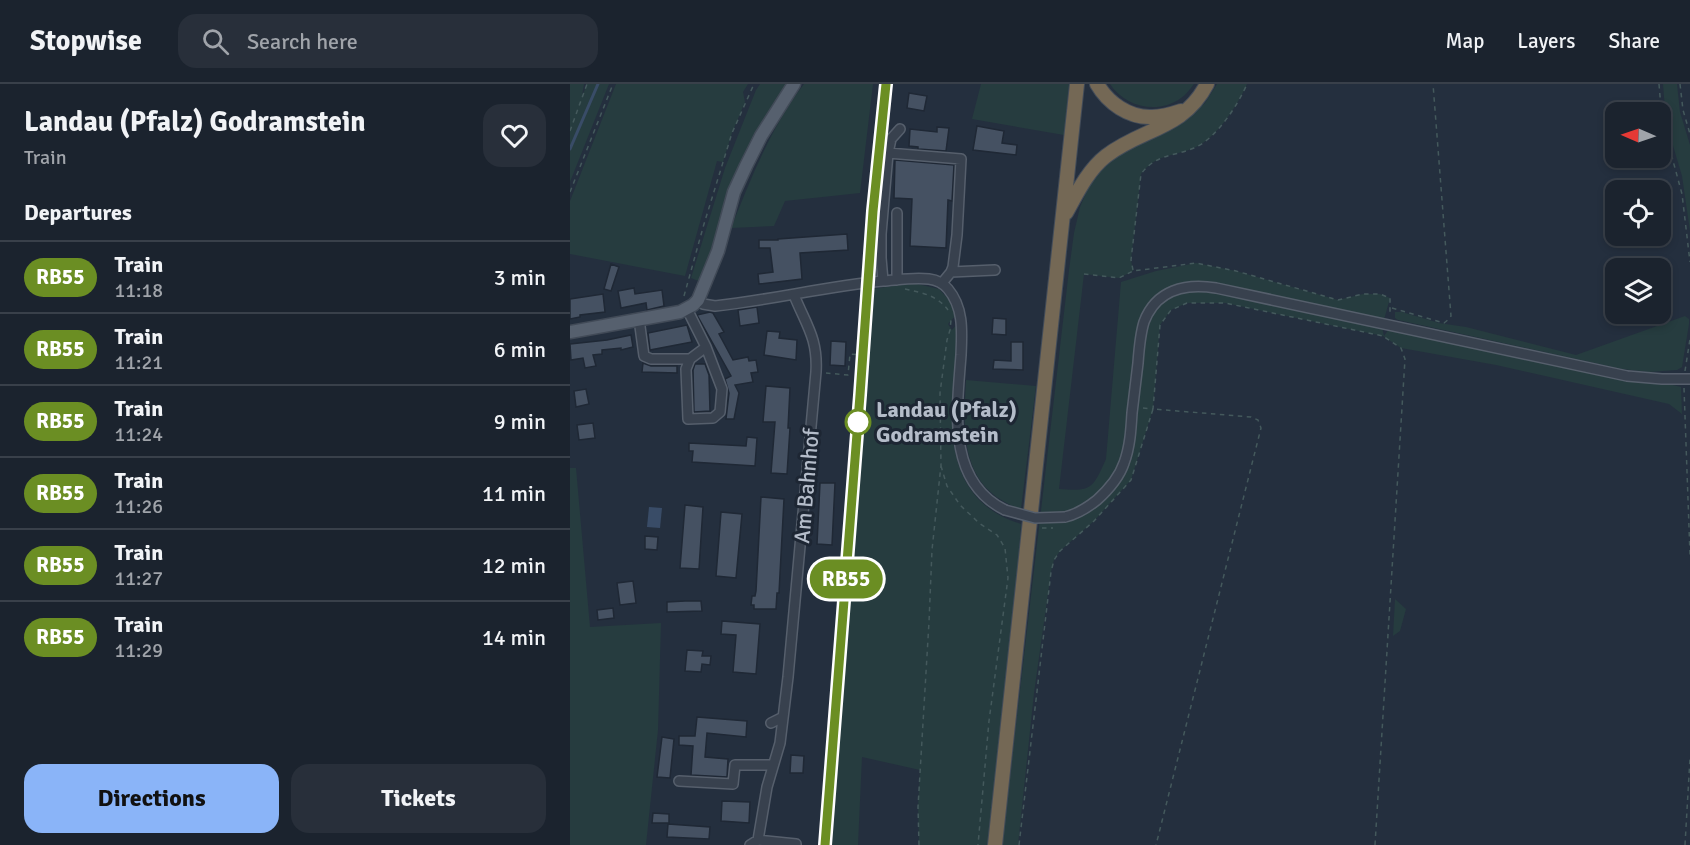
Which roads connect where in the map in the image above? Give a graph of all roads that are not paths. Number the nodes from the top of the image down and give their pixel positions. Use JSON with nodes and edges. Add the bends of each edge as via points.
{"nodes":[{"id":1,"x":794,"y":84,"type":"edge"},
{"id":2,"x":1077,"y":84,"type":"edge"},
{"id":3,"x":1096,"y":84,"type":"edge"},
{"id":4,"x":1207,"y":84,"type":"edge"},
{"id":5,"x":1186,"y":110,"type":"junction"},
{"id":6,"x":900,"y":129,"type":"dead end"},
{"id":7,"x":888,"y":153,"type":"junction"},
{"id":8,"x":897,"y":213,"type":"dead end"},
{"id":9,"x":1063,"y":217,"type":"junction"},
{"id":10,"x":995,"y":270,"type":"dead end"},
{"id":11,"x":951,"y":272,"type":"junction"},
{"id":12,"x":897,"y":280,"type":"junction"},
{"id":13,"x":883,"y":281,"type":"junction"},
{"id":14,"x":942,"y":283,"type":"junction"},
{"id":15,"x":794,"y":295,"type":"junction"},
{"id":16,"x":698,"y":300,"type":"junction"},
{"id":17,"x":684,"y":310,"type":"junction"},
{"id":18,"x":639,"y":319,"type":"junction"},
{"id":19,"x":570,"y":332,"type":"edge"},
{"id":20,"x":706,"y":347,"type":"junction"},
{"id":21,"x":690,"y":359,"type":"junction"},
{"id":22,"x":1687,"y":379,"type":"edge"},
{"id":23,"x":783,"y":717,"type":"junction"},
{"id":24,"x":771,"y":723,"type":"dead end"},
{"id":25,"x":773,"y":765,"type":"junction"},
{"id":26,"x":679,"y":781,"type":"dead end"},
{"id":27,"x":754,"y":842,"type":"edge"},
{"id":28,"x":796,"y":845,"type":"edge"},
{"id":29,"x":995,"y":845,"type":"edge"}],
"edges":[{"from":1,"to":16,"type":"main road","via":[[761,135],[734,192],[718,252]]},
{"from":2,"to":9,"type":"highway"},
{"from":3,"to":5,"type":"highway","via":[[1112,102],[1134,115],[1151,117]]},
{"from":4,"to":5,"type":"highway"},
{"from":5,"to":9,"type":"highway","via":[[1167,125],[1105,157]]},
{"from":6,"to":7,"type":"street","via":[[891,139]]},
{"from":7,"to":11,"type":"street","via":[[961,159]]},
{"from":7,"to":13,"type":"street","via":[[881,234]]},
{"from":8,"to":12,"type":"street"},
{"from":9,"to":29,"type":"highway"},
{"from":10,"to":11,"type":"street"},
{"from":11,"to":14,"type":"street"},
{"from":12,"to":13,"type":"street"},
{"from":12,"to":14,"type":"street","via":[[924,278]]},
{"from":13,"to":15,"type":"street"},
{"from":14,"to":22,"type":"street","bridge":true,"via":[[955,298],[961,315],[958,423],[966,468],[989,500],[1005,510],[1035,518],[1078,513],[1117,478],[1127,454],[1145,320],[1156,303],[1182,287],[1216,288],[1627,376]]},
{"from":15,"to":16,"type":"street","via":[[716,306]]},
{"from":15,"to":23,"type":"street","name":"Am Bahnhof","via":[[813,337],[817,359]]},
{"from":16,"to":17,"type":"main road"},
{"from":17,"to":18,"type":"main road"},
{"from":17,"to":20,"type":"street"},
{"from":18,"to":19,"type":"main road"},
{"from":18,"to":21,"type":"street","via":[[644,356]]},
{"from":20,"to":21,"type":"street"},
{"from":20,"to":21,"type":"street","via":[[722,389],[720,412],[712,418],[688,419],[686,369]]},
{"from":23,"to":24,"type":"street"},
{"from":23,"to":25,"type":"street","name":"Am Bahnhof"},
{"from":25,"to":26,"type":"street","via":[[735,765],[733,784]]},
{"from":25,"to":27,"type":"street","name":"Am Bahnhof"},
{"from":27,"to":28,"type":"street"}]}
